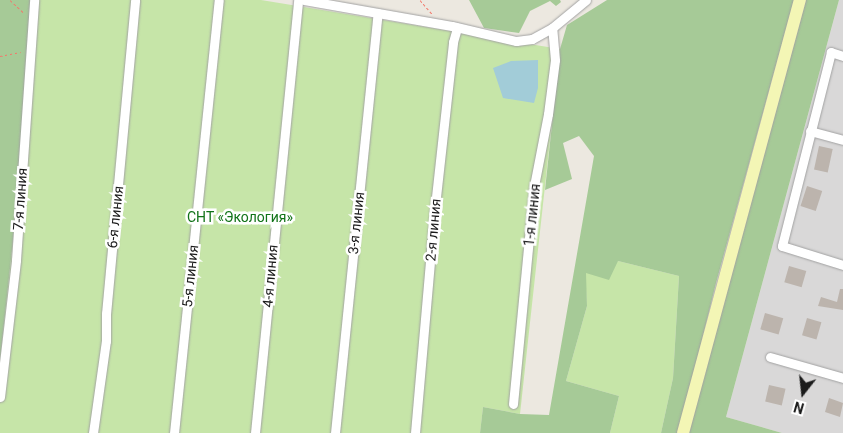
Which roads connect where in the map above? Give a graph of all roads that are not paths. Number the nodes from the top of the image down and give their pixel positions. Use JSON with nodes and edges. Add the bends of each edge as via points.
{"nodes":[{"id":1,"x":34,"y":0,"type":"edge"},
{"id":2,"x":135,"y":0,"type":"edge"},
{"id":3,"x":219,"y":0,"type":"edge"},
{"id":4,"x":298,"y":0,"type":"edge"},
{"id":5,"x":304,"y":0,"type":"edge"},
{"id":6,"x":586,"y":0,"type":"edge"},
{"id":7,"x":800,"y":0,"type":"edge"},
{"id":8,"x":378,"y":13,"type":"junction"},
{"id":9,"x":457,"y":28,"type":"junction"},
{"id":10,"x":552,"y":28,"type":"junction"},
{"id":11,"x":843,"y":56,"type":"edge"},
{"id":12,"x":810,"y":131,"type":"junction"},
{"id":13,"x":843,"y":140,"type":"edge"},
{"id":14,"x":843,"y":265,"type":"edge"},
{"id":15,"x":770,"y":357,"type":"dead end"},
{"id":16,"x":843,"y":378,"type":"edge"},
{"id":17,"x":0,"y":398,"type":"edge"},
{"id":18,"x":513,"y":404,"type":"dead end"},
{"id":19,"x":93,"y":433,"type":"edge"},
{"id":20,"x":174,"y":433,"type":"edge"},
{"id":21,"x":255,"y":433,"type":"edge"},
{"id":22,"x":335,"y":433,"type":"edge"},
{"id":23,"x":415,"y":433,"type":"edge"},
{"id":24,"x":683,"y":433,"type":"edge"}],
"edges":[{"from":1,"to":17,"type":"street","name":"7-я линия","via":[[16,260]]},
{"from":2,"to":19,"type":"street","name":"6-я линия","via":[[106,341]]},
{"from":3,"to":20,"type":"street","name":"5-я линия"},
{"from":4,"to":21,"type":"street","name":"4-я линия"},
{"from":5,"to":8,"type":"street"},
{"from":6,"to":10,"type":"street"},
{"from":7,"to":24,"type":"main road"},
{"from":8,"to":9,"type":"street"},
{"from":8,"to":22,"type":"street","name":"3-я линия"},
{"from":9,"to":10,"type":"street","via":[[516,41],[532,39]]},
{"from":9,"to":23,"type":"street","name":"2-я линия","via":[[435,206]]},
{"from":10,"to":18,"type":"street","name":"1-я линия","via":[[555,60],[534,186]]},
{"from":11,"to":12,"type":"street","via":[[831,52]]},
{"from":12,"to":13,"type":"street"},
{"from":12,"to":14,"type":"street","via":[[782,246]]},
{"from":15,"to":16,"type":"street"}]}
